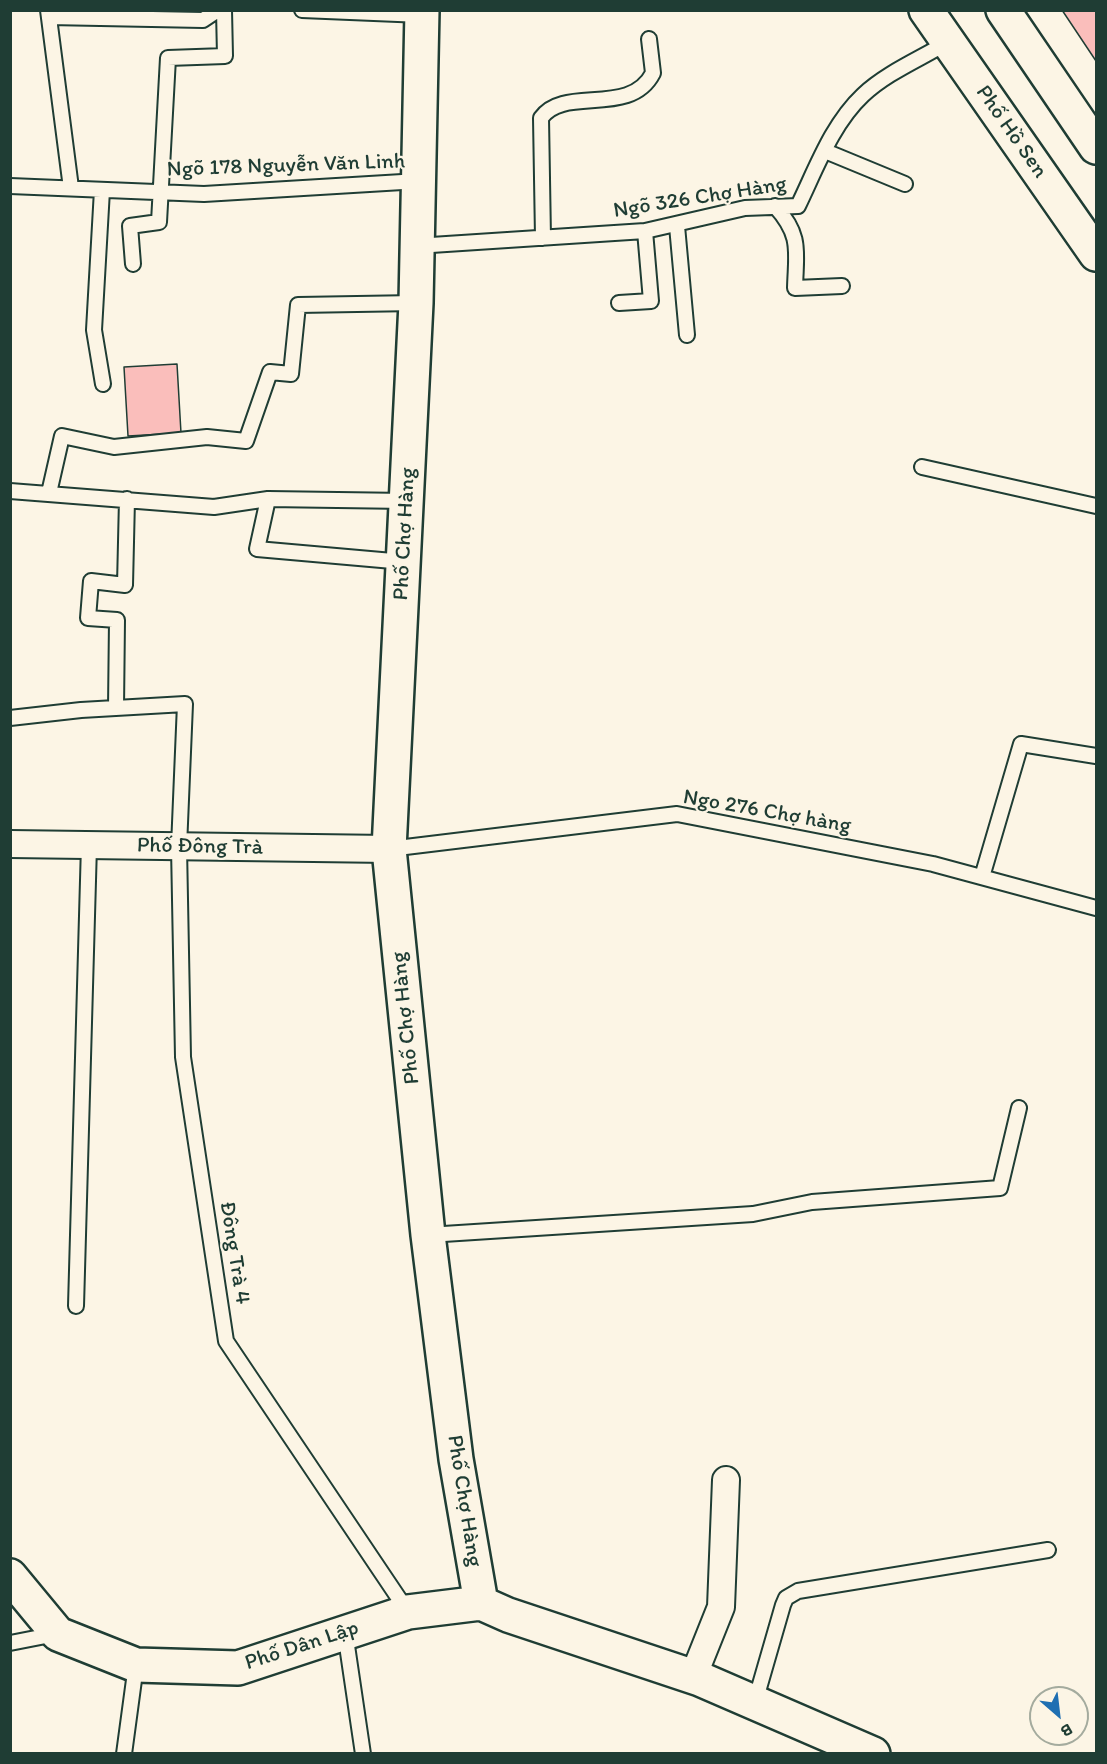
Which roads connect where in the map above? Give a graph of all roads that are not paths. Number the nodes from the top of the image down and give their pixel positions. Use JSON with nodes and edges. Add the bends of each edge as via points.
{"nodes":[{"id":1,"x":218,"y":10,"type":"edge"},
{"id":2,"x":224,"y":10,"type":"edge"},
{"id":3,"x":302,"y":10,"type":"edge"},
{"id":4,"x":926,"y":10,"type":"edge"},
{"id":5,"x":1003,"y":10,"type":"edge"},
{"id":6,"x":422,"y":13,"type":"edge"},
{"id":7,"x":49,"y":14,"type":"edge"},
{"id":8,"x":649,"y":39,"type":"dead end"},
{"id":9,"x":948,"y":42,"type":"junction"},
{"id":10,"x":1096,"y":147,"type":"edge"},
{"id":11,"x":825,"y":151,"type":"junction"},
{"id":12,"x":420,"y":181,"type":"junction"},
{"id":13,"x":905,"y":184,"type":"dead end"},
{"id":14,"x":10,"y":186,"type":"edge"},
{"id":15,"x":71,"y":188,"type":"junction"},
{"id":16,"x":102,"y":190,"type":"junction"},
{"id":17,"x":162,"y":192,"type":"junction"},
{"id":18,"x":775,"y":206,"type":"junction"},
{"id":19,"x":677,"y":226,"type":"junction"},
{"id":20,"x":645,"y":231,"type":"junction"},
{"id":21,"x":543,"y":238,"type":"junction"},
{"id":22,"x":416,"y":246,"type":"junction"},
{"id":23,"x":1096,"y":254,"type":"edge"},
{"id":24,"x":133,"y":264,"type":"dead end"},
{"id":25,"x":842,"y":286,"type":"dead end"},
{"id":26,"x":416,"y":303,"type":"junction"},
{"id":27,"x":619,"y":303,"type":"dead end"},
{"id":28,"x":687,"y":335,"type":"dead end"},
{"id":29,"x":104,"y":384,"type":"dead end"},
{"id":30,"x":922,"y":467,"type":"dead end"},
{"id":31,"x":10,"y":491,"type":"edge"},
{"id":32,"x":49,"y":493,"type":"junction"},
{"id":33,"x":127,"y":499,"type":"junction"},
{"id":34,"x":268,"y":499,"type":"junction"},
{"id":35,"x":407,"y":501,"type":"junction"},
{"id":36,"x":1096,"y":506,"type":"edge"},
{"id":37,"x":404,"y":562,"type":"junction"},
{"id":38,"x":116,"y":708,"type":"junction"},
{"id":39,"x":10,"y":718,"type":"edge"},
{"id":40,"x":1096,"y":756,"type":"edge"},
{"id":41,"x":10,"y":844,"type":"edge"},
{"id":42,"x":89,"y":845,"type":"junction"},
{"id":43,"x":179,"y":847,"type":"junction"},
{"id":44,"x":389,"y":849,"type":"junction"},
{"id":45,"x":982,"y":877,"type":"junction"},
{"id":46,"x":1096,"y":908,"type":"edge"},
{"id":47,"x":1019,"y":1108,"type":"dead end"},
{"id":48,"x":428,"y":1235,"type":"junction"},
{"id":49,"x":76,"y":1306,"type":"dead end"},
{"id":50,"x":726,"y":1480,"type":"dead end"},
{"id":51,"x":1048,"y":1550,"type":"dead end"},
{"id":52,"x":10,"y":1576,"type":"edge"},
{"id":53,"x":481,"y":1603,"type":"junction"},
{"id":54,"x":408,"y":1612,"type":"junction"},
{"id":55,"x":345,"y":1632,"type":"junction"},
{"id":56,"x":58,"y":1634,"type":"junction"},
{"id":57,"x":10,"y":1643,"type":"edge"},
{"id":58,"x":136,"y":1665,"type":"junction"},
{"id":59,"x":693,"y":1677,"type":"junction"},
{"id":60,"x":755,"y":1702,"type":"junction"},
{"id":61,"x":124,"y":1754,"type":"edge"},
{"id":62,"x":363,"y":1754,"type":"edge"},
{"id":63,"x":873,"y":1754,"type":"edge"}],
"edges":[{"from":1,"to":7,"type":"lane","via":[[202,20]]},
{"from":2,"to":17,"type":"lane","via":[[225,56],[168,58]]},
{"from":3,"to":6,"type":"lane"},
{"from":4,"to":9,"type":"street","name":"Phố Hồ Sen"},
{"from":5,"to":10,"type":"street"},
{"from":6,"to":12,"type":"street","name":"Phố Chợ Hàng"},
{"from":7,"to":15,"type":"lane"},
{"from":8,"to":21,"type":"lane","via":[[653,73],[638,90],[608,99],[562,104],[548,108],[542,117]]},
{"from":9,"to":11,"type":"lane","name":"Ngõ 326 Chợ Hàng","via":[[878,82],[862,96]]},
{"from":9,"to":23,"type":"street","name":"Phố Hồ Sen"},
{"from":11,"to":13,"type":"lane"},
{"from":11,"to":18,"type":"lane","name":"Ngõ 326 Chợ Hàng","via":[[798,206]]},
{"from":12,"to":17,"type":"lane","name":"Ngõ 178 Nguyễn Văn Linh","via":[[204,194]]},
{"from":12,"to":22,"type":"street","name":"Phố Chợ Hàng"},
{"from":14,"to":15,"type":"lane","name":"Ngõ 178 Nguyễn Văn Linh"},
{"from":15,"to":16,"type":"lane","name":"Ngõ 178 Nguyễn Văn Linh"},
{"from":16,"to":17,"type":"lane","name":"Ngõ 178 Nguyễn Văn Linh"},
{"from":16,"to":29,"type":"lane","via":[[94,330]]},
{"from":17,"to":24,"type":"lane","via":[[159,222],[130,226]]},
{"from":18,"to":19,"type":"lane","name":"Ngõ 326 Chợ Hàng","via":[[745,208]]},
{"from":18,"to":25,"type":"lane","via":[[793,228],[795,288]]},
{"from":19,"to":20,"type":"lane","name":"Ngõ 326 Chợ Hàng"},
{"from":19,"to":28,"type":"lane"},
{"from":20,"to":21,"type":"lane","name":"Ngõ 326 Chợ Hàng"},
{"from":20,"to":27,"type":"lane","via":[[651,301]]},
{"from":21,"to":22,"type":"lane","name":"Ngõ 326 Chợ Hàng"},
{"from":22,"to":26,"type":"street","name":"Phố Chợ Hàng"},
{"from":26,"to":32,"type":"lane","via":[[298,305],[291,374],[270,372],[246,441],[207,437],[114,447],[62,436]]},
{"from":26,"to":35,"type":"street","name":"Phố Chợ Hàng"},
{"from":30,"to":36,"type":"lane"},
{"from":31,"to":32,"type":"lane"},
{"from":32,"to":33,"type":"lane"},
{"from":33,"to":34,"type":"lane","via":[[214,507]]},
{"from":33,"to":38,"type":"lane","via":[[125,585],[91,581],[88,618],[117,620]]},
{"from":34,"to":35,"type":"lane"},
{"from":34,"to":37,"type":"lane","via":[[257,549]]},
{"from":35,"to":37,"type":"street","name":"Phố Chợ Hàng"},
{"from":37,"to":44,"type":"street","name":"Phố Chợ Hàng"},
{"from":38,"to":39,"type":"lane"},
{"from":38,"to":43,"type":"lane","name":"Đông Trà 4","via":[[185,704]]},
{"from":40,"to":45,"type":"lane","via":[[1021,744]]},
{"from":41,"to":42,"type":"street","name":"Phố Đông Trà"},
{"from":42,"to":43,"type":"street","name":"Phố Đông Trà"},
{"from":42,"to":49,"type":"lane"},
{"from":43,"to":44,"type":"street","name":"Phố Đông Trà"},
{"from":43,"to":54,"type":"lane","name":"Đông Trà 4","via":[[183,1057],[226,1341]]},
{"from":44,"to":45,"type":"lane","name":"Ngo 276 Chợ hàng","via":[[677,814]]},
{"from":44,"to":48,"type":"street","name":"Phố Chợ Hàng"},
{"from":45,"to":46,"type":"lane","name":"Ngo 276 Chợ hàng"},
{"from":47,"to":48,"type":"lane","via":[[1000,1188],[812,1202],[753,1214]]},
{"from":48,"to":53,"type":"street","name":"Phố Chợ Hàng","via":[[456,1459]]},
{"from":50,"to":59,"type":"street","via":[[721,1607]]},
{"from":51,"to":60,"type":"lane","via":[[798,1591],[786,1598],[783,1605]]},
{"from":52,"to":56,"type":"street","name":"Phố Dân Lập"},
{"from":53,"to":54,"type":"street","name":"Phố Dân Lập"},
{"from":53,"to":59,"type":"street"},
{"from":54,"to":55,"type":"street","name":"Phố Dân Lập"},
{"from":55,"to":58,"type":"street","name":"Phố Dân Lập","via":[[238,1668]]},
{"from":55,"to":62,"type":"lane"},
{"from":56,"to":57,"type":"lane"},
{"from":56,"to":58,"type":"street","name":"Phố Dân Lập"},
{"from":58,"to":61,"type":"lane"},
{"from":59,"to":60,"type":"street"},
{"from":60,"to":63,"type":"street"}]}
